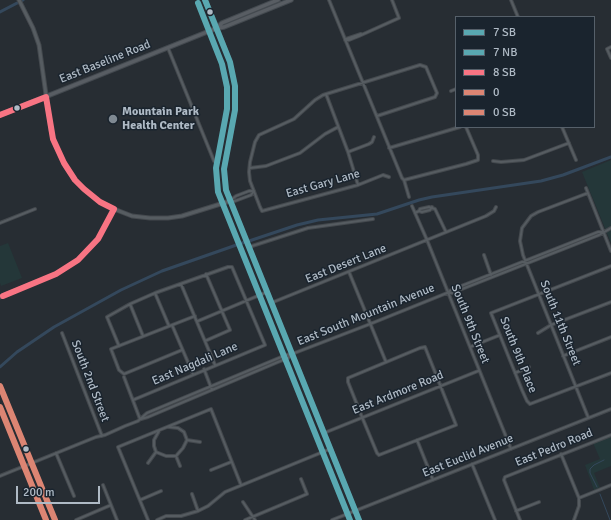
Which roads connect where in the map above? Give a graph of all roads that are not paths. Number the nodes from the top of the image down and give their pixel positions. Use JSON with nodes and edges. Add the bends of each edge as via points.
{"nodes":[{"id":1,"x":20,"y":0,"type":"edge"},
{"id":2,"x":205,"y":0,"type":"edge"},
{"id":3,"x":278,"y":0,"type":"edge"},
{"id":4,"x":291,"y":0,"type":"edge"},
{"id":5,"x":329,"y":0,"type":"edge"},
{"id":6,"x":392,"y":0,"type":"edge"},
{"id":7,"x":511,"y":0,"type":"edge"},
{"id":8,"x":271,"y":3,"type":"junction"},
{"id":9,"x":273,"y":7,"type":"junction"},
{"id":10,"x":517,"y":16,"type":"edge"},
{"id":11,"x":217,"y":28,"type":"junction"},
{"id":12,"x":345,"y":40,"type":"junction"},
{"id":13,"x":167,"y":47,"type":"junction"},
{"id":14,"x":611,"y":47,"type":"edge"},
{"id":15,"x":611,"y":58,"type":"edge"},
{"id":16,"x":363,"y":83,"type":"junction"},
{"id":17,"x":455,"y":89,"type":"edge"},
{"id":18,"x":451,"y":91,"type":"dead end"},
{"id":19,"x":326,"y":94,"type":"junction"},
{"id":20,"x":46,"y":97,"type":"junction"},
{"id":21,"x":0,"y":115,"type":"edge"},
{"id":22,"x":377,"y":116,"type":"junction"},
{"id":23,"x":338,"y":126,"type":"junction"},
{"id":24,"x":457,"y":128,"type":"edge"},
{"id":25,"x":467,"y":128,"type":"edge"},
{"id":26,"x":562,"y":128,"type":"edge"},
{"id":27,"x":374,"y":137,"type":"dead end"},
{"id":28,"x":569,"y":142,"type":"junction"},
{"id":29,"x":389,"y":148,"type":"junction"},
{"id":30,"x":348,"y":152,"type":"junction"},
{"id":31,"x":576,"y":160,"type":"dead end"},
{"id":32,"x":214,"y":161,"type":"dead end"},
{"id":33,"x":493,"y":161,"type":"dead end"},
{"id":34,"x":250,"y":168,"type":"junction"},
{"id":35,"x":389,"y":177,"type":"dead end"},
{"id":36,"x":404,"y":180,"type":"junction"},
{"id":37,"x":358,"y":185,"type":"junction"},
{"id":38,"x":586,"y":188,"type":"dead end"},
{"id":39,"x":254,"y":191,"type":"junction"},
{"id":40,"x":244,"y":193,"type":"junction"},
{"id":41,"x":588,"y":193,"type":"junction"},
{"id":42,"x":245,"y":197,"type":"junction"},
{"id":43,"x":409,"y":197,"type":"dead end"},
{"id":44,"x":230,"y":201,"type":"junction"},
{"id":45,"x":412,"y":206,"type":"dead end"},
{"id":46,"x":496,"y":207,"type":"dead end"},
{"id":47,"x":35,"y":209,"type":"dead end"},
{"id":48,"x":114,"y":209,"type":"junction"},
{"id":49,"x":415,"y":213,"type":"junction"},
{"id":50,"x":373,"y":219,"type":"dead end"},
{"id":51,"x":0,"y":223,"type":"edge"},
{"id":52,"x":611,"y":228,"type":"edge"},
{"id":53,"x":446,"y":232,"type":"junction"},
{"id":54,"x":603,"y":232,"type":"junction"},
{"id":55,"x":427,"y":240,"type":"junction"},
{"id":56,"x":249,"y":247,"type":"junction"},
{"id":57,"x":611,"y":251,"type":"edge"},
{"id":58,"x":484,"y":255,"type":"dead end"},
{"id":59,"x":526,"y":262,"type":"junction"},
{"id":60,"x":611,"y":266,"type":"edge"},
{"id":61,"x":349,"y":272,"type":"junction"},
{"id":62,"x":206,"y":274,"type":"junction"},
{"id":63,"x":492,"y":275,"type":"junction"},
{"id":64,"x":181,"y":284,"type":"junction"},
{"id":65,"x":267,"y":292,"type":"junction"},
{"id":66,"x":447,"y":292,"type":"junction"},
{"id":67,"x":155,"y":293,"type":"junction"},
{"id":68,"x":538,"y":294,"type":"junction"},
{"id":69,"x":0,"y":297,"type":"edge"},
{"id":70,"x":246,"y":301,"type":"junction"},
{"id":71,"x":611,"y":302,"type":"edge"},
{"id":72,"x":271,"y":303,"type":"junction"},
{"id":73,"x":130,"y":304,"type":"junction"},
{"id":74,"x":222,"y":311,"type":"junction"},
{"id":75,"x":194,"y":316,"type":"junction"},
{"id":76,"x":198,"y":321,"type":"junction"},
{"id":77,"x":370,"y":324,"type":"junction"},
{"id":78,"x":172,"y":325,"type":"junction"},
{"id":79,"x":551,"y":325,"type":"junction"},
{"id":80,"x":168,"y":326,"type":"junction"},
{"id":81,"x":62,"y":333,"type":"dead end"},
{"id":82,"x":538,"y":333,"type":"dead end"},
{"id":83,"x":500,"y":335,"type":"junction"},
{"id":84,"x":143,"y":336,"type":"junction"},
{"id":85,"x":611,"y":337,"type":"edge"},
{"id":86,"x":205,"y":341,"type":"junction"},
{"id":87,"x":119,"y":346,"type":"junction"},
{"id":88,"x":470,"y":347,"type":"junction"},
{"id":89,"x":182,"y":350,"type":"junction"},
{"id":90,"x":292,"y":354,"type":"junction"},
{"id":91,"x":564,"y":356,"type":"junction"},
{"id":92,"x":386,"y":362,"type":"junction"},
{"id":93,"x":215,"y":365,"type":"junction"},
{"id":94,"x":529,"y":367,"type":"dead end"},
{"id":95,"x":204,"y":369,"type":"junction"},
{"id":96,"x":479,"y":371,"type":"junction"},
{"id":97,"x":515,"y":373,"type":"junction"},
{"id":98,"x":611,"y":373,"type":"edge"},
{"id":99,"x":193,"y":374,"type":"junction"},
{"id":100,"x":124,"y":378,"type":"dead end"},
{"id":101,"x":0,"y":386,"type":"edge"},
{"id":102,"x":211,"y":386,"type":"junction"},
{"id":103,"x":440,"y":386,"type":"junction"},
{"id":104,"x":576,"y":387,"type":"junction"},
{"id":105,"x":212,"y":390,"type":"junction"},
{"id":106,"x":133,"y":400,"type":"junction"},
{"id":107,"x":611,"y":409,"type":"edge"},
{"id":108,"x":362,"y":417,"type":"junction"},
{"id":109,"x":588,"y":418,"type":"junction"},
{"id":110,"x":140,"y":419,"type":"junction"},
{"id":111,"x":169,"y":426,"type":"junction"},
{"id":112,"x":160,"y":430,"type":"junction"},
{"id":113,"x":324,"y":433,"type":"junction"},
{"id":114,"x":611,"y":435,"type":"edge"},
{"id":115,"x":102,"y":436,"type":"junction"},
{"id":116,"x":187,"y":440,"type":"junction"},
{"id":117,"x":417,"y":440,"type":"junction"},
{"id":118,"x":200,"y":442,"type":"dead end"},
{"id":119,"x":330,"y":449,"type":"junction"},
{"id":120,"x":511,"y":449,"type":"junction"},
{"id":121,"x":156,"y":452,"type":"junction"},
{"id":122,"x":56,"y":453,"type":"junction"},
{"id":123,"x":562,"y":454,"type":"junction"},
{"id":124,"x":176,"y":456,"type":"junction"},
{"id":125,"x":231,"y":462,"type":"junction"},
{"id":126,"x":32,"y":463,"type":"junction"},
{"id":127,"x":148,"y":463,"type":"dead end"},
{"id":128,"x":472,"y":464,"type":"junction"},
{"id":129,"x":180,"y":466,"type":"dead end"},
{"id":130,"x":211,"y":470,"type":"dead end"},
{"id":131,"x":0,"y":476,"type":"edge"},
{"id":132,"x":301,"y":479,"type":"dead end"},
{"id":133,"x":433,"y":480,"type":"junction"},
{"id":134,"x":103,"y":485,"type":"dead end"},
{"id":135,"x":241,"y":485,"type":"junction"},
{"id":136,"x":611,"y":485,"type":"edge"},
{"id":137,"x":160,"y":491,"type":"dead end"},
{"id":138,"x":192,"y":494,"type":"dead end"},
{"id":139,"x":74,"y":496,"type":"dead end"},
{"id":140,"x":579,"y":498,"type":"junction"},
{"id":141,"x":140,"y":500,"type":"junction"},
{"id":142,"x":243,"y":502,"type":"dead end"},
{"id":143,"x":539,"y":502,"type":"dead end"},
{"id":144,"x":111,"y":505,"type":"junction"},
{"id":145,"x":198,"y":511,"type":"junction"},
{"id":146,"x":355,"y":511,"type":"junction"},
{"id":147,"x":516,"y":511,"type":"junction"},
{"id":148,"x":253,"y":517,"type":"junction"},
{"id":149,"x":55,"y":520,"type":"edge"},
{"id":150,"x":76,"y":520,"type":"edge"},
{"id":151,"x":117,"y":520,"type":"edge"},
{"id":152,"x":148,"y":520,"type":"edge"},
{"id":153,"x":157,"y":520,"type":"edge"},
{"id":154,"x":245,"y":520,"type":"edge"},
{"id":155,"x":255,"y":520,"type":"edge"},
{"id":156,"x":332,"y":520,"type":"edge"},
{"id":157,"x":359,"y":520,"type":"edge"},
{"id":158,"x":495,"y":520,"type":"edge"},
{"id":159,"x":520,"y":520,"type":"edge"},
{"id":160,"x":574,"y":520,"type":"edge"}],
"edges":[{"from":1,"to":20,"type":"street","via":[[39,45]]},
{"from":2,"to":11,"type":"main road"},
{"from":3,"to":8,"type":"main road","name":"East Baseline Road"},
{"from":4,"to":9,"type":"main road","name":"East Baseline Road"},
{"from":5,"to":12,"type":"street"},
{"from":6,"to":12,"type":"street","via":[[399,18]]},
{"from":7,"to":10,"type":"street"},
{"from":8,"to":9,"type":"main road"},
{"from":8,"to":11,"type":"main road","name":"East Baseline Road","via":[[222,23]]},
{"from":9,"to":11,"type":"main road","name":"East Baseline Road"},
{"from":11,"to":13,"type":"main road","name":"East Baseline Road"},
{"from":11,"to":44,"type":"main road","via":[[230,62],[234,86],[235,110],[224,169],[224,184]]},
{"from":12,"to":16,"type":"street"},
{"from":13,"to":20,"type":"main road","name":"East Baseline Road"},
{"from":13,"to":32,"type":"street"},
{"from":14,"to":15,"type":"street","via":[[607,48]]},
{"from":16,"to":19,"type":"street"},
{"from":16,"to":22,"type":"street"},
{"from":16,"to":22,"type":"street","via":[[423,64],[426,67],[436,95]]},
{"from":17,"to":18,"type":"street"},
{"from":19,"to":23,"type":"street"},
{"from":19,"to":34,"type":"street","via":[[315,100],[294,119],[259,135],[253,149]]},
{"from":20,"to":21,"type":"main road","name":"East Baseline Road"},
{"from":20,"to":48,"type":"street","via":[[53,139],[64,163],[84,189]]},
{"from":22,"to":29,"type":"street"},
{"from":23,"to":30,"type":"street"},
{"from":23,"to":34,"type":"street","via":[[300,153],[266,166]]},
{"from":24,"to":29,"type":"street"},
{"from":25,"to":36,"type":"street","via":[[478,160]]},
{"from":26,"to":28,"type":"street"},
{"from":27,"to":30,"type":"street","via":[[369,144]]},
{"from":28,"to":31,"type":"street"},
{"from":28,"to":33,"type":"street","via":[[524,160]]},
{"from":29,"to":36,"type":"street"},
{"from":30,"to":37,"type":"street"},
{"from":34,"to":39,"type":"street","via":[[250,181]]},
{"from":35,"to":37,"type":"street","name":"East Gary Lane","via":[[383,175]]},
{"from":36,"to":43,"type":"street"},
{"from":37,"to":39,"type":"street","name":"East Gary Lane","via":[[262,211]]},
{"from":38,"to":41,"type":"street"},
{"from":39,"to":40,"type":"street"},
{"from":39,"to":42,"type":"street"},
{"from":40,"to":42,"type":"street"},
{"from":40,"to":44,"type":"street"},
{"from":41,"to":54,"type":"street"},
{"from":41,"to":59,"type":"street","name":"South 11th Street","via":[[531,216],[520,234],[520,248]]},
{"from":42,"to":44,"type":"street"},
{"from":44,"to":48,"type":"street","via":[[168,218],[138,217]]},
{"from":44,"to":56,"type":"main road"},
{"from":45,"to":49,"type":"street","name":"South 9th Street"},
{"from":46,"to":53,"type":"street","name":"East Desert Lane","via":[[486,216]]},
{"from":47,"to":51,"type":"street"},
{"from":48,"to":69,"type":"street","via":[[98,239],[78,260],[56,274]]},
{"from":49,"to":53,"type":"street","via":[[420,209],[432,207]]},
{"from":49,"to":55,"type":"street","name":"South 9th Street"},
{"from":50,"to":56,"type":"street","via":[[308,228]]},
{"from":52,"to":54,"type":"street","name":"East South Mountain Avenue"},
{"from":53,"to":55,"type":"street","name":"East Desert Lane"},
{"from":54,"to":57,"type":"street"},
{"from":54,"to":59,"type":"street","name":"East South Mountain Avenue"},
{"from":55,"to":61,"type":"street","name":"East Desert Lane"},
{"from":55,"to":66,"type":"street","name":"South 9th Street"},
{"from":56,"to":65,"type":"main road"},
{"from":58,"to":63,"type":"street"},
{"from":59,"to":63,"type":"street","name":"East South Mountain Avenue"},
{"from":59,"to":68,"type":"street","name":"South 11th Street"},
{"from":60,"to":68,"type":"street"},
{"from":61,"to":72,"type":"street","name":"East Desert Lane"},
{"from":61,"to":77,"type":"street"},
{"from":62,"to":64,"type":"street"},
{"from":62,"to":70,"type":"street","via":[[232,267]]},
{"from":62,"to":74,"type":"street"},
{"from":63,"to":66,"type":"street","name":"East South Mountain Avenue"},
{"from":64,"to":67,"type":"street"},
{"from":64,"to":75,"type":"street"},
{"from":65,"to":70,"type":"street"},
{"from":65,"to":72,"type":"main road"},
{"from":66,"to":77,"type":"street","name":"East South Mountain Avenue"},
{"from":66,"to":88,"type":"street","name":"South 9th Street"},
{"from":67,"to":73,"type":"street"},
{"from":67,"to":80,"type":"street"},
{"from":68,"to":79,"type":"street","name":"South 11th Street"},
{"from":68,"to":83,"type":"street","name":"South 9th Place","via":[[491,312]]},
{"from":70,"to":74,"type":"street"},
{"from":70,"to":93,"type":"street","name":"East Nagdali Lane","via":[[265,345]]},
{"from":71,"to":79,"type":"street"},
{"from":72,"to":90,"type":"main road"},
{"from":73,"to":84,"type":"street"},
{"from":73,"to":87,"type":"street","via":[[107,317]]},
{"from":74,"to":76,"type":"street"},
{"from":74,"to":86,"type":"street","via":[[230,330]]},
{"from":75,"to":76,"type":"street"},
{"from":75,"to":78,"type":"street"},
{"from":76,"to":86,"type":"street"},
{"from":77,"to":90,"type":"street","name":"East South Mountain Avenue"},
{"from":77,"to":92,"type":"street"},
{"from":78,"to":80,"type":"street"},
{"from":78,"to":89,"type":"street"},
{"from":79,"to":82,"type":"street"},
{"from":79,"to":91,"type":"street","name":"South 11th Street"},
{"from":80,"to":84,"type":"street"},
{"from":81,"to":115,"type":"street","name":"South 2nd Street"},
{"from":83,"to":88,"type":"street"},
{"from":83,"to":97,"type":"street","name":"South 9th Place"},
{"from":84,"to":87,"type":"street"},
{"from":85,"to":91,"type":"street"},
{"from":86,"to":93,"type":"street"},
{"from":87,"to":89,"type":"street","via":[[111,349],[119,370],[124,374]]},
{"from":88,"to":96,"type":"street","name":"South 9th Street"},
{"from":89,"to":99,"type":"street"},
{"from":90,"to":102,"type":"street","name":"East South Mountain Avenue"},
{"from":90,"to":105,"type":"street","name":"East South Mountain Avenue","via":[[288,358]]},
{"from":90,"to":113,"type":"main road"},
{"from":91,"to":104,"type":"street","name":"South 11th Street"},
{"from":92,"to":103,"type":"street","via":[[425,347]]},
{"from":92,"to":108,"type":"street","via":[[348,378]]},
{"from":93,"to":95,"type":"street","name":"East Nagdali Lane"},
{"from":94,"to":97,"type":"street"},
{"from":95,"to":99,"type":"street","name":"East Nagdali Lane"},
{"from":95,"to":102,"type":"street"},
{"from":96,"to":103,"type":"street","name":"East Ardmore Road"},
{"from":96,"to":120,"type":"street","name":"South 9th Street"},
{"from":97,"to":104,"type":"street","name":"South 9th Place","via":[[530,404]]},
{"from":98,"to":104,"type":"street"},
{"from":99,"to":106,"type":"street","name":"East Nagdali Lane"},
{"from":100,"to":106,"type":"street"},
{"from":101,"to":126,"type":"main road"},
{"from":102,"to":105,"type":"street"},
{"from":102,"to":110,"type":"street","name":"East South Mountain Avenue","via":[[147,413]]},
{"from":103,"to":108,"type":"street","name":"East Ardmore Road"},
{"from":103,"to":117,"type":"street","via":[[456,425]]},
{"from":104,"to":109,"type":"street","name":"South 11th Street"},
{"from":105,"to":110,"type":"street","name":"East South Mountain Avenue"},
{"from":106,"to":110,"type":"street"},
{"from":107,"to":109,"type":"street","name":"East Euclid Avenue"},
{"from":108,"to":113,"type":"street","name":"East Ardmore Road"},
{"from":108,"to":117,"type":"street","via":[[379,455]]},
{"from":109,"to":120,"type":"street","name":"East Euclid Avenue"},
{"from":110,"to":115,"type":"street","name":"East South Mountain Avenue"},
{"from":111,"to":112,"type":"street"},
{"from":111,"to":116,"type":"street","via":[[184,432]]},
{"from":111,"to":125,"type":"street","via":[[211,409]]},
{"from":112,"to":121,"type":"street","via":[[154,440]]},
{"from":112,"to":141,"type":"street","via":[[118,447]]},
{"from":113,"to":119,"type":"main road"},
{"from":114,"to":123,"type":"street","name":"East Pedro Road"},
{"from":115,"to":122,"type":"street","name":"East South Mountain Avenue"},
{"from":116,"to":118,"type":"street"},
{"from":116,"to":124,"type":"street"},
{"from":117,"to":133,"type":"street"},
{"from":119,"to":135,"type":"street"},
{"from":119,"to":146,"type":"main road"},
{"from":120,"to":128,"type":"street","name":"East Euclid Avenue"},
{"from":121,"to":124,"type":"street"},
{"from":121,"to":127,"type":"street"},
{"from":122,"to":126,"type":"street","name":"East South Mountain Avenue"},
{"from":122,"to":139,"type":"street"},
{"from":123,"to":140,"type":"street"},
{"from":123,"to":147,"type":"street","name":"East Pedro Road","via":[[506,476],[504,479]]},
{"from":124,"to":129,"type":"street"},
{"from":125,"to":130,"type":"street"},
{"from":125,"to":135,"type":"street"},
{"from":126,"to":131,"type":"street","name":"East South Mountain Avenue"},
{"from":126,"to":149,"type":"main road"},
{"from":128,"to":133,"type":"street","name":"East Euclid Avenue"},
{"from":128,"to":158,"type":"street"},
{"from":132,"to":148,"type":"street","via":[[307,494]]},
{"from":133,"to":146,"type":"street","name":"East Euclid Avenue"},
{"from":134,"to":144,"type":"street"},
{"from":135,"to":145,"type":"street"},
{"from":136,"to":140,"type":"street"},
{"from":137,"to":141,"type":"street"},
{"from":138,"to":145,"type":"street"},
{"from":140,"to":160,"type":"street","via":[[580,506]]},
{"from":141,"to":152,"type":"street"},
{"from":142,"to":148,"type":"street"},
{"from":143,"to":147,"type":"street"},
{"from":144,"to":150,"type":"street"},
{"from":144,"to":151,"type":"street"},
{"from":145,"to":153,"type":"street"},
{"from":146,"to":156,"type":"street","name":"East Euclid Avenue"},
{"from":146,"to":157,"type":"main road"},
{"from":147,"to":159,"type":"street"},
{"from":148,"to":154,"type":"street"},
{"from":148,"to":155,"type":"street"}]}
